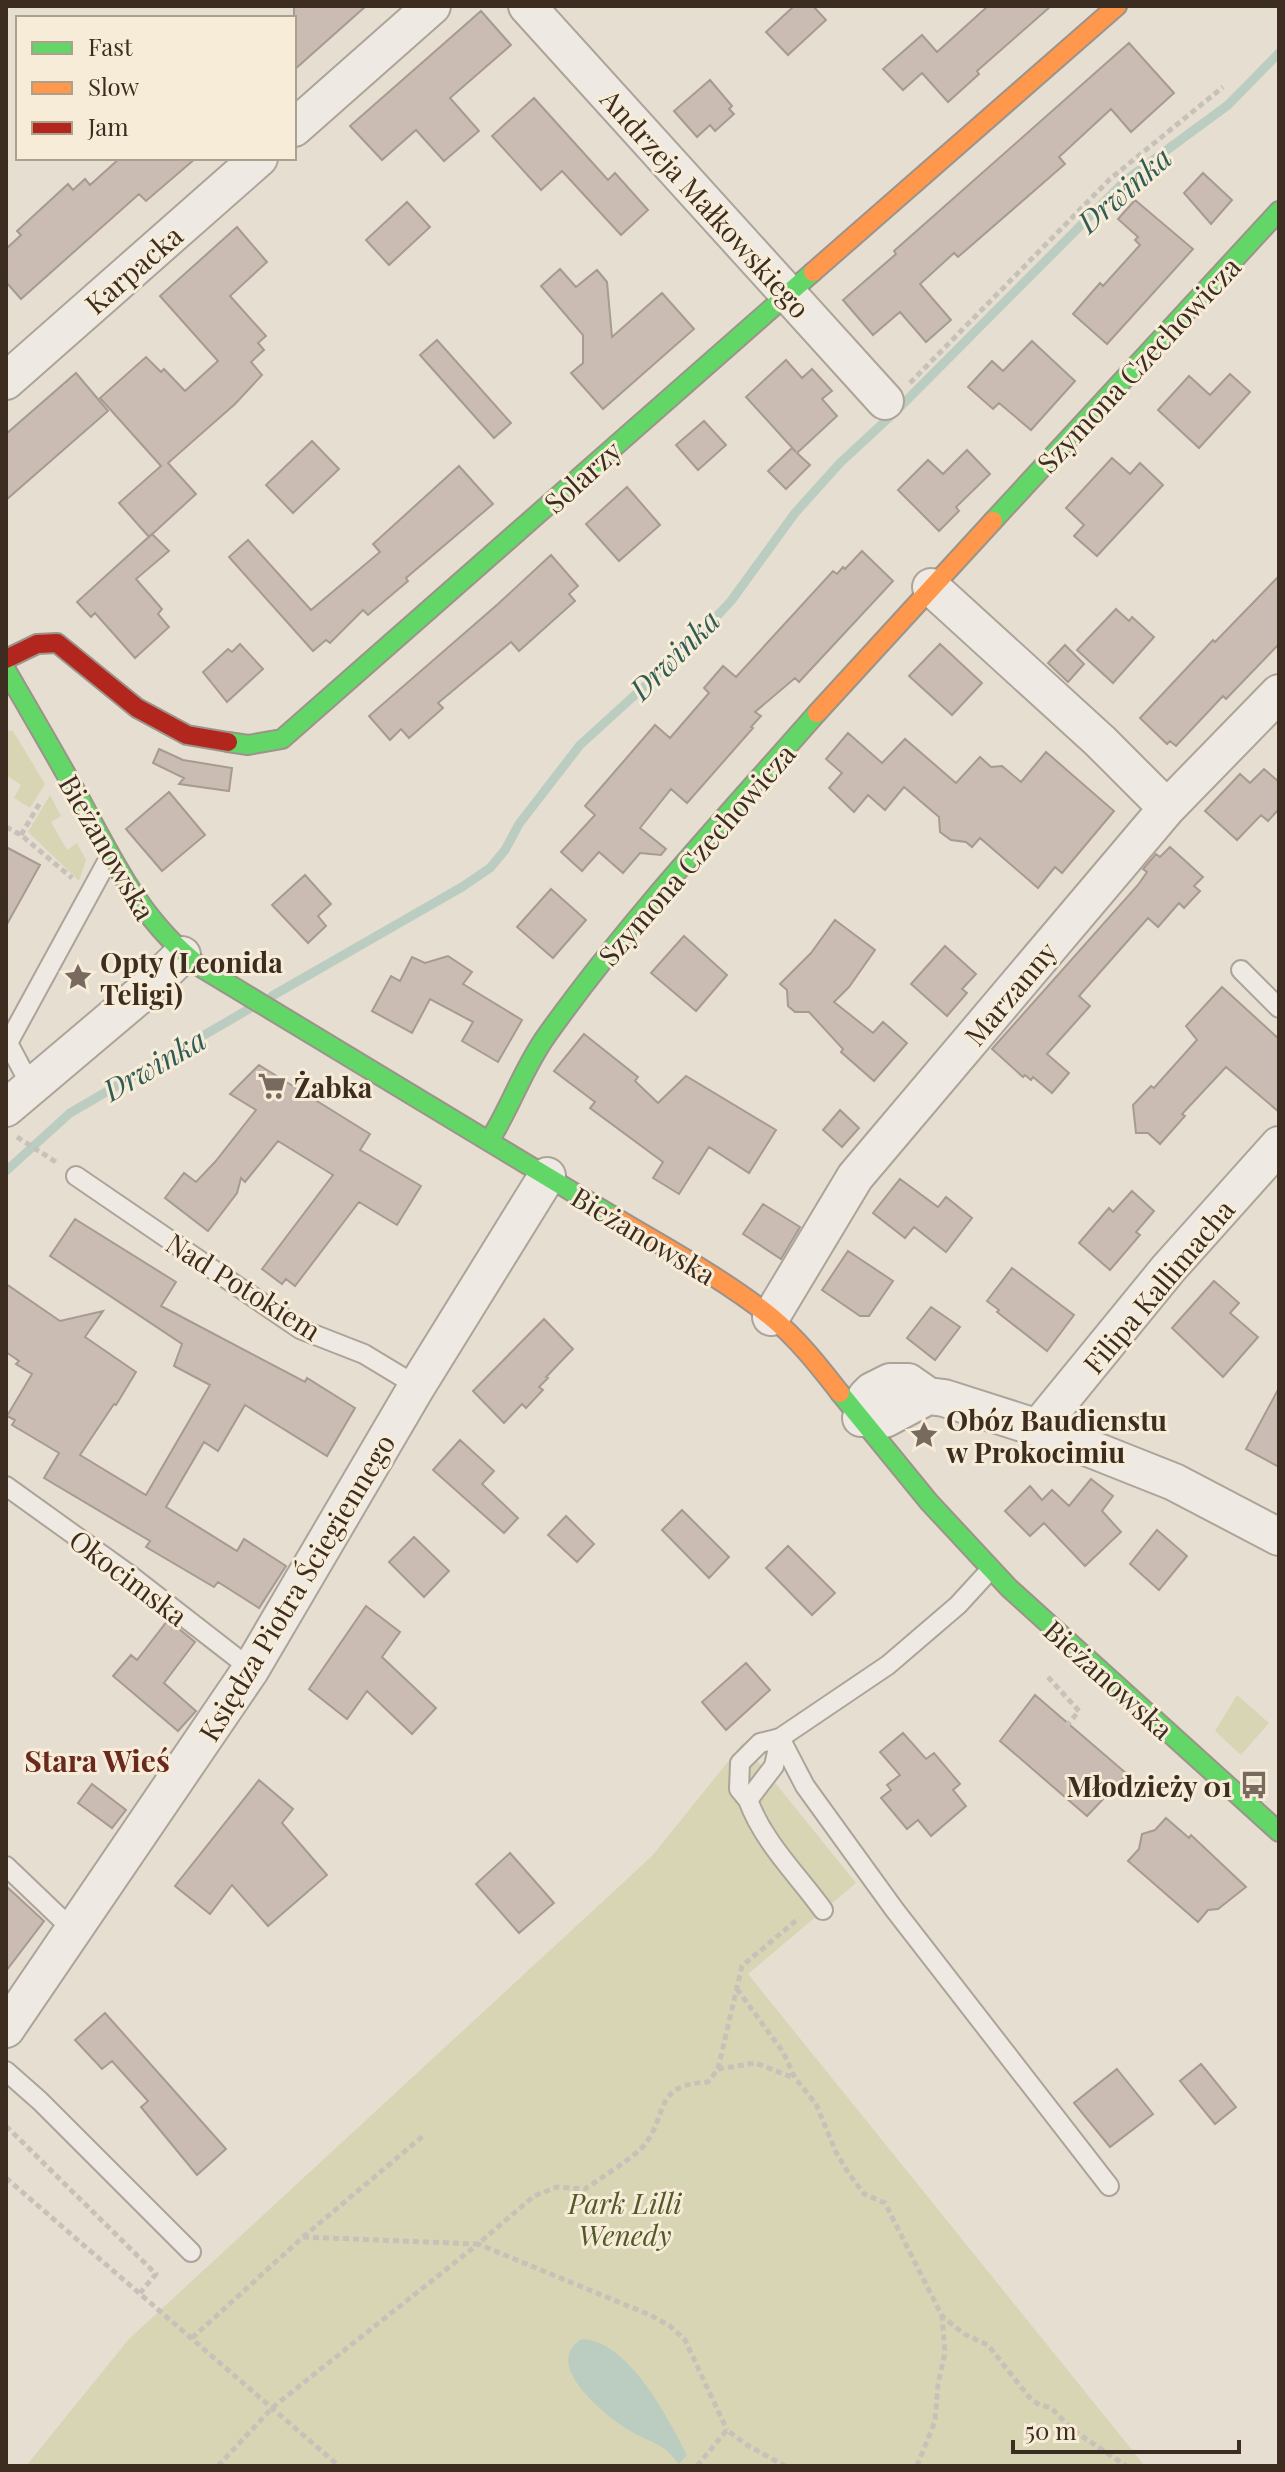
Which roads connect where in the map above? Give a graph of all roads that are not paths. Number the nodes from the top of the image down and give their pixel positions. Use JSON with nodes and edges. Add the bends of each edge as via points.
{"nodes":[{"id":1,"x":432,"y":6,"type":"edge"},
{"id":2,"x":527,"y":6,"type":"edge"},
{"id":3,"x":1117,"y":6,"type":"edge"},
{"id":4,"x":296,"y":126,"type":"edge"},
{"id":5,"x":257,"y":160,"type":"edge"},
{"id":6,"x":1279,"y":211,"type":"edge"},
{"id":7,"x":788,"y":293,"type":"junction"},
{"id":8,"x":6,"y":381,"type":"edge"},
{"id":9,"x":885,"y":401,"type":"road end"},
{"id":10,"x":931,"y":587,"type":"junction"},
{"id":11,"x":6,"y":659,"type":"edge"},
{"id":12,"x":6,"y":670,"type":"edge"},
{"id":13,"x":1279,"y":693,"type":"edge"},
{"id":14,"x":1167,"y":808,"type":"junction"},
{"id":15,"x":110,"y":855,"type":"junction"},
{"id":16,"x":182,"y":955,"type":"junction"},
{"id":17,"x":1241,"y":970,"type":"dead end"},
{"id":18,"x":1279,"y":1008,"type":"edge"},
{"id":19,"x":19,"y":1098,"type":"edge"},
{"id":20,"x":489,"y":1141,"type":"junction"},
{"id":21,"x":1279,"y":1145,"type":"edge"},
{"id":22,"x":76,"y":1176,"type":"road end"},
{"id":23,"x":547,"y":1176,"type":"junction"},
{"id":24,"x":771,"y":1317,"type":"junction"},
{"id":25,"x":417,"y":1386,"type":"junction"},
{"id":26,"x":861,"y":1418,"type":"junction"},
{"id":27,"x":1038,"y":1428,"type":"junction"},
{"id":28,"x":6,"y":1486,"type":"edge"},
{"id":29,"x":1276,"y":1529,"type":"edge"},
{"id":30,"x":991,"y":1569,"type":"junction"},
{"id":31,"x":251,"y":1669,"type":"junction"},
{"id":32,"x":780,"y":1738,"type":"junction"},
{"id":33,"x":748,"y":1800,"type":"junction"},
{"id":34,"x":1279,"y":1832,"type":"edge"},
{"id":35,"x":6,"y":1866,"type":"edge"},
{"id":36,"x":820,"y":1906,"type":"road end"},
{"id":37,"x":74,"y":1931,"type":"junction"},
{"id":38,"x":6,"y":2029,"type":"edge"},
{"id":39,"x":6,"y":2071,"type":"edge"},
{"id":40,"x":1109,"y":2186,"type":"dead end"},
{"id":41,"x":191,"y":2252,"type":"dead end"}],
"edges":[{"from":1,"to":4,"type":"street"},
{"from":2,"to":7,"type":"street","name":"Andrzeja Małkowskiego"},
{"from":3,"to":7,"type":"street","name":"Solarzy"},
{"from":5,"to":8,"type":"street","name":"Karpacka"},
{"from":6,"to":10,"type":"street","name":"Szymona Czechowicza"},
{"from":7,"to":9,"type":"street","name":"Andrzeja Małkowskiego"},
{"from":7,"to":11,"type":"street","name":"Solarzy","via":[[282,739],[248,745],[187,735],[137,708],[57,643],[37,644]]},
{"from":10,"to":14,"type":"street"},
{"from":10,"to":20,"type":"street","name":"Szymona Czechowicza","via":[[610,952],[545,1037]]},
{"from":12,"to":15,"type":"street","name":"Bieżanowska"},
{"from":13,"to":14,"type":"street","name":"Marzanny"},
{"from":14,"to":24,"type":"street","name":"Marzanny","via":[[855,1177]]},
{"from":15,"to":16,"type":"street","name":"Bieżanowska","via":[[152,924]]},
{"from":15,"to":19,"type":"lane","via":[[8,1043]]},
{"from":16,"to":19,"type":"street"},
{"from":16,"to":20,"type":"street","name":"Bieżanowska"},
{"from":17,"to":18,"type":"lane"},
{"from":20,"to":23,"type":"street","name":"Bieżanowska"},
{"from":21,"to":27,"type":"street","name":"Filipa Kallimacha","via":[[1168,1269]]},
{"from":22,"to":25,"type":"lane","name":"Nad Potokiem","via":[[300,1329],[364,1354]]},
{"from":23,"to":24,"type":"street","name":"Bieżanowska"},
{"from":23,"to":25,"type":"street","name":"Księdza Piotra Ściegiennego"},
{"from":24,"to":26,"type":"street","name":"Bieżanowska"},
{"from":25,"to":31,"type":"street","name":"Księdza Piotra Ściegiennego"},
{"from":26,"to":27,"type":"street","via":[[885,1419],[928,1396]]},
{"from":26,"to":30,"type":"street","name":"Bieżanowska"},
{"from":27,"to":29,"type":"street"},
{"from":28,"to":31,"type":"lane","name":"Okocimska"},
{"from":30,"to":32,"type":"lane","via":[[888,1665]]},
{"from":30,"to":34,"type":"street","name":"Bieżanowska"},
{"from":31,"to":37,"type":"street","name":"Księdza Piotra Ściegiennego"},
{"from":32,"to":33,"type":"lane","via":[[774,1766]]},
{"from":32,"to":33,"type":"lane","via":[[760,1743],[740,1763],[739,1789]]},
{"from":32,"to":40,"type":"lane","via":[[805,1786],[894,1909]]},
{"from":33,"to":36,"type":"lane","via":[[774,1849]]},
{"from":35,"to":37,"type":"lane"},
{"from":37,"to":38,"type":"street","name":"Księdza Piotra Ściegiennego"},
{"from":39,"to":41,"type":"lane"}]}
